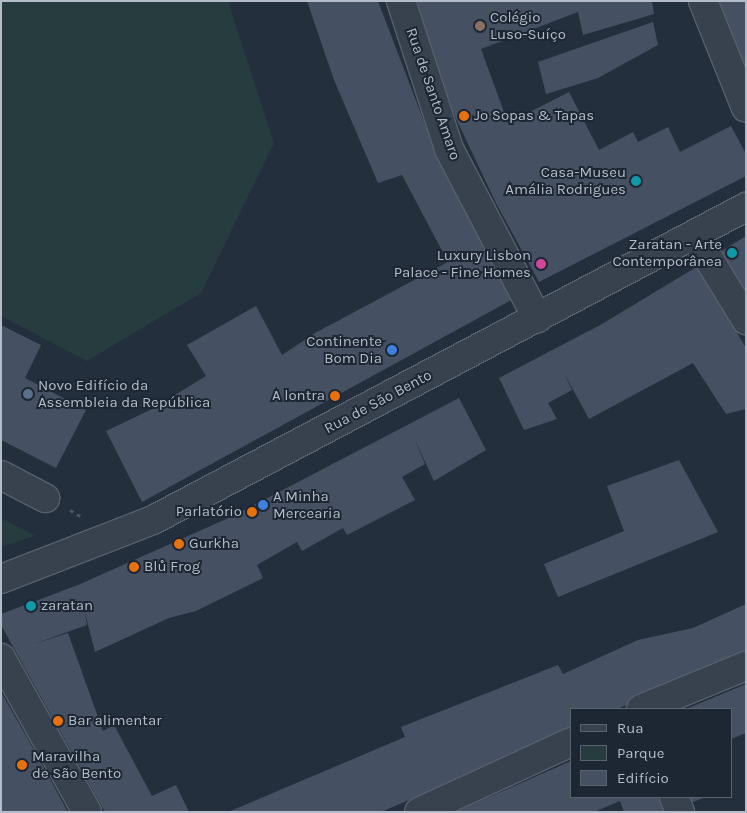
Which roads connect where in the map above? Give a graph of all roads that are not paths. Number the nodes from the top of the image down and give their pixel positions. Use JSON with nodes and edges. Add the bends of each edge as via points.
{"nodes":[{"id":1,"x":401,"y":1,"type":"edge"},
{"id":2,"x":703,"y":1,"type":"edge"},
{"id":3,"x":746,"y":108,"type":"edge"},
{"id":4,"x":746,"y":207,"type":"edge"},
{"id":5,"x":694,"y":235,"type":"junction"},
{"id":6,"x":537,"y":318,"type":"junction"},
{"id":7,"x":746,"y":320,"type":"edge"},
{"id":8,"x":1,"y":475,"type":"edge"},
{"id":9,"x":45,"y":498,"type":"road end"},
{"id":10,"x":1,"y":579,"type":"edge"},
{"id":11,"x":1,"y":658,"type":"edge"},
{"id":12,"x":746,"y":666,"type":"edge"},
{"id":13,"x":643,"y":708,"type":"edge"},
{"id":14,"x":570,"y":742,"type":"edge"},
{"id":15,"x":674,"y":798,"type":"edge"},
{"id":16,"x":87,"y":812,"type":"edge"},
{"id":17,"x":420,"y":812,"type":"edge"},
{"id":18,"x":680,"y":812,"type":"edge"}],
"edges":[{"from":1,"to":6,"type":"street","name":"Rua de Santo Amaro","via":[[449,149]]},
{"from":2,"to":3,"type":"street"},
{"from":4,"to":5,"type":"street","name":"Rua de São Bento"},
{"from":5,"to":6,"type":"street","name":"Rua de São Bento"},
{"from":5,"to":7,"type":"street"},
{"from":6,"to":10,"type":"street","name":"Rua de São Bento","via":[[153,520]]},
{"from":8,"to":9,"type":"street"},
{"from":11,"to":16,"type":"street"},
{"from":12,"to":13,"type":"street"},
{"from":14,"to":17,"type":"street"},
{"from":15,"to":18,"type":"street"}]}
